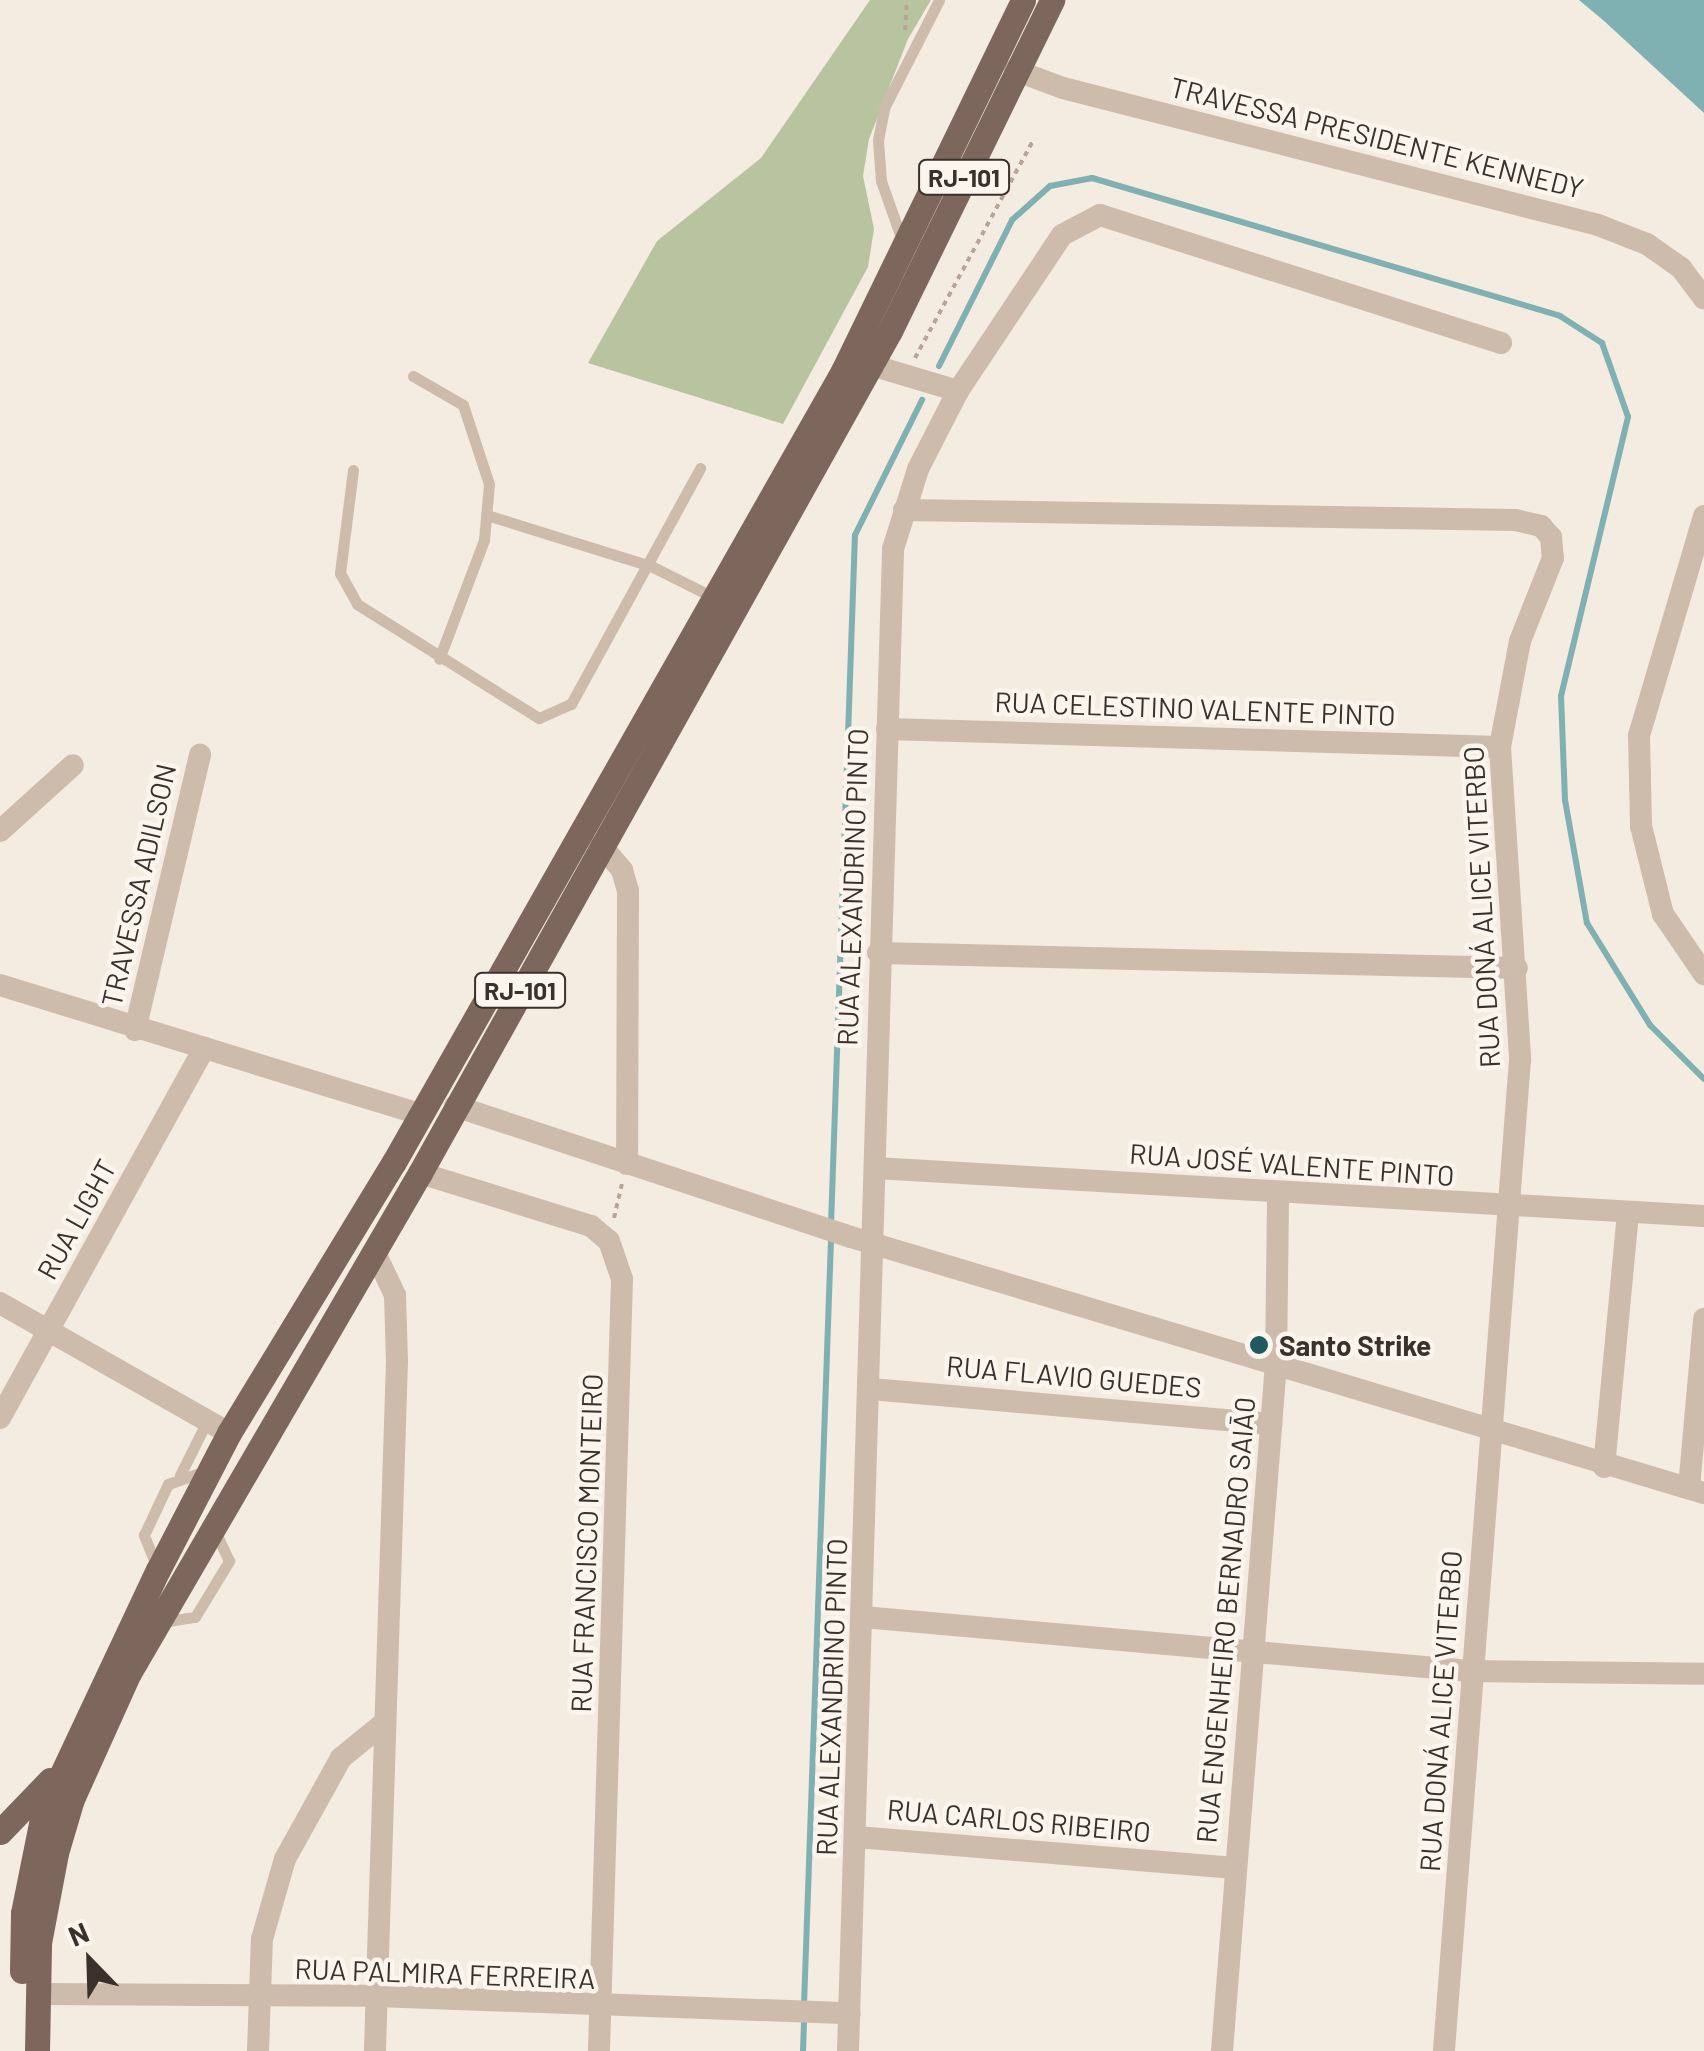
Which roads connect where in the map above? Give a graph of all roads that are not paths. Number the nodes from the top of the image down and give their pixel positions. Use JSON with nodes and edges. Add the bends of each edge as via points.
{"nodes":[{"id":1,"x":939,"y":0,"type":"edge"},
{"id":2,"x":1022,"y":0,"type":"edge"},
{"id":3,"x":1052,"y":0,"type":"edge"},
{"id":4,"x":1015,"y":70,"type":"junction"},
{"id":5,"x":904,"y":247,"type":"junction"},
{"id":6,"x":1704,"y":298,"type":"edge"},
{"id":7,"x":1501,"y":342,"type":"dead end"},
{"id":8,"x":871,"y":365,"type":"junction"},
{"id":9,"x":413,"y":376,"type":"dead end"},
{"id":10,"x":958,"y":391,"type":"junction"},
{"id":11,"x":700,"y":468,"type":"dead end"},
{"id":12,"x":352,"y":470,"type":"dead end"},
{"id":13,"x":904,"y":510,"type":"junction"},
{"id":14,"x":490,"y":516,"type":"junction"},
{"id":15,"x":1704,"y":516,"type":"edge"},
{"id":16,"x":651,"y":566,"type":"junction"},
{"id":17,"x":711,"y":596,"type":"junction"},
{"id":18,"x":439,"y":658,"type":"junction"},
{"id":19,"x":888,"y":729,"type":"junction"},
{"id":20,"x":1500,"y":747,"type":"junction"},
{"id":21,"x":200,"y":755,"type":"dead end"},
{"id":22,"x":73,"y":765,"type":"dead end"},
{"id":23,"x":0,"y":831,"type":"edge"},
{"id":24,"x":601,"y":844,"type":"junction"},
{"id":25,"x":878,"y":953,"type":"junction"},
{"id":26,"x":1518,"y":968,"type":"junction"},
{"id":27,"x":1704,"y":974,"type":"edge"},
{"id":28,"x":0,"y":986,"type":"edge"},
{"id":29,"x":135,"y":1030,"type":"junction"},
{"id":30,"x":204,"y":1048,"type":"junction"},
{"id":31,"x":455,"y":1106,"type":"junction"},
{"id":32,"x":420,"y":1114,"type":"junction"},
{"id":33,"x":627,"y":1164,"type":"junction"},
{"id":34,"x":876,"y":1168,"type":"junction"},
{"id":35,"x":420,"y":1174,"type":"junction"},
{"id":36,"x":1278,"y":1194,"type":"junction"},
{"id":37,"x":1510,"y":1208,"type":"junction"},
{"id":38,"x":1628,"y":1214,"type":"junction"},
{"id":39,"x":1704,"y":1216,"type":"edge"},
{"id":40,"x":874,"y":1244,"type":"junction"},
{"id":41,"x":374,"y":1251,"type":"junction"},
{"id":42,"x":0,"y":1302,"type":"edge"},
{"id":43,"x":1704,"y":1319,"type":"edge"},
{"id":44,"x":50,"y":1329,"type":"junction"},
{"id":45,"x":1276,"y":1364,"type":"junction"},
{"id":46,"x":871,"y":1390,"type":"junction"},
{"id":47,"x":0,"y":1418,"type":"edge"},
{"id":48,"x":1271,"y":1424,"type":"junction"},
{"id":49,"x":218,"y":1427,"type":"junction"},
{"id":50,"x":1494,"y":1435,"type":"junction"},
{"id":51,"x":1604,"y":1468,"type":"junction"},
{"id":52,"x":209,"y":1470,"type":"junction"},
{"id":53,"x":180,"y":1475,"type":"junction"},
{"id":54,"x":1696,"y":1491,"type":"edge"},
{"id":55,"x":158,"y":1596,"type":"junction"},
{"id":56,"x":863,"y":1617,"type":"junction"},
{"id":57,"x":1256,"y":1651,"type":"junction"},
{"id":58,"x":1470,"y":1670,"type":"junction"},
{"id":59,"x":1704,"y":1674,"type":"edge"},
{"id":60,"x":385,"y":1722,"type":"junction"},
{"id":61,"x":60,"y":1769,"type":"junction"},
{"id":62,"x":72,"y":1800,"type":"junction"},
{"id":63,"x":43,"y":1814,"type":"junction"},
{"id":64,"x":2,"y":1830,"type":"edge"},
{"id":65,"x":857,"y":1837,"type":"junction"},
{"id":66,"x":1235,"y":1868,"type":"junction"},
{"id":67,"x":38,"y":1994,"type":"junction"},
{"id":68,"x":255,"y":1996,"type":"junction"},
{"id":69,"x":377,"y":1996,"type":"junction"},
{"id":70,"x":600,"y":2008,"type":"junction"},
{"id":71,"x":850,"y":2013,"type":"junction"},
{"id":72,"x":20,"y":2051,"type":"edge"},
{"id":73,"x":36,"y":2051,"type":"edge"},
{"id":74,"x":258,"y":2051,"type":"edge"},
{"id":75,"x":375,"y":2051,"type":"edge"},
{"id":76,"x":599,"y":2051,"type":"edge"},
{"id":77,"x":848,"y":2051,"type":"edge"},
{"id":78,"x":1222,"y":2051,"type":"edge"},
{"id":79,"x":1444,"y":2051,"type":"edge"}],
"edges":[{"from":1,"to":5,"type":"lane","via":[[890,93],[878,140],[881,181]]},
{"from":2,"to":5,"type":"main road","number":"RJ-101"},
{"from":3,"to":4,"type":"main road","number":"RJ-101"},
{"from":4,"to":6,"type":"street","name":"TRAVESSA PRESIDENTE KENNEDY","via":[[1063,88],[1598,224],[1647,244],[1681,268]]},
{"from":4,"to":8,"type":"main road","number":"RJ-101"},
{"from":5,"to":17,"type":"main road","number":"RJ-101","via":[[843,371]]},
{"from":7,"to":10,"type":"street","name":"RUA ALEXANDRINO PINTO","via":[[1100,215],[1062,235]]},
{"from":8,"to":10,"type":"street"},
{"from":8,"to":24,"type":"main road","number":"RJ-101"},
{"from":9,"to":14,"type":"lane","via":[[463,405],[474,422]]},
{"from":10,"to":13,"type":"street","name":"RUA ALEXANDRINO PINTO"},
{"from":11,"to":16,"type":"lane"},
{"from":12,"to":18,"type":"lane","via":[[340,573],[346,588],[357,604]]},
{"from":13,"to":19,"type":"street","name":"RUA ALEXANDRINO PINTO","via":[[894,549]]},
{"from":13,"to":20,"type":"street","name":"RUA DONÁ ALICE VITERBO","via":[[1515,520],[1540,526],[1551,538],[1552,558],[1520,641]]},
{"from":14,"to":16,"type":"lane"},
{"from":14,"to":18,"type":"lane"},
{"from":15,"to":27,"type":"street","via":[[1639,736],[1641,826],[1663,914]]},
{"from":16,"to":17,"type":"lane"},
{"from":16,"to":18,"type":"lane","via":[[571,704],[557,714],[526,715]]},
{"from":17,"to":32,"type":"main road","number":"RJ-101"},
{"from":19,"to":20,"type":"street","name":"RUA CELESTINO VALENTE PINTO"},
{"from":19,"to":25,"type":"street","name":"RUA ALEXANDRINO PINTO"},
{"from":20,"to":26,"type":"street","name":"RUA DONÁ ALICE VITERBO"},
{"from":21,"to":29,"type":"street","name":"TRAVESSA ADILSON"},
{"from":22,"to":23,"type":"street"},
{"from":24,"to":31,"type":"main road","number":"RJ-101"},
{"from":24,"to":33,"type":"street","via":[[622,870],[628,891]]},
{"from":25,"to":26,"type":"street"},
{"from":25,"to":34,"type":"street","name":"RUA ALEXANDRINO PINTO"},
{"from":26,"to":37,"type":"street","name":"RUA DONÁ ALICE VITERBO","via":[[1520,1060]]},
{"from":28,"to":29,"type":"street"},
{"from":29,"to":30,"type":"street"},
{"from":30,"to":32,"type":"street"},
{"from":30,"to":44,"type":"street","name":"RUA LIGHT"},
{"from":31,"to":33,"type":"street"},
{"from":31,"to":35,"type":"main road","number":"RJ-101"},
{"from":32,"to":49,"type":"main road","number":"RJ-101"},
{"from":33,"to":40,"type":"street"},
{"from":34,"to":36,"type":"street","name":"RUA JOSÉ VALENTE PINTO"},
{"from":34,"to":40,"type":"street","name":"RUA ALEXANDRINO PINTO"},
{"from":35,"to":41,"type":"main road","number":"RJ-101"},
{"from":35,"to":70,"type":"street","name":"RUA FRANCISCO MONTEIRO","via":[[583,1223],[608,1241],[622,1279]]},
{"from":36,"to":37,"type":"street","name":"RUA JOSÉ VALENTE PINTO"},
{"from":36,"to":45,"type":"street","name":"RUA ENGENHEIRO BERNADRO SAIĀ0"},
{"from":37,"to":38,"type":"street","name":"RUA JOSÉ VALENTE PINTO"},
{"from":37,"to":50,"type":"street","name":"RUA DONÁ ALICE VITERBO"},
{"from":38,"to":39,"type":"street","name":"RUA JOSÉ VALENTE PINTO"},
{"from":38,"to":51,"type":"street"},
{"from":40,"to":45,"type":"street"},
{"from":40,"to":46,"type":"street","name":"RUA ALEXANDRINO PINTO"},
{"from":41,"to":55,"type":"main road","number":"RJ-101","via":[[212,1524]]},
{"from":41,"to":60,"type":"street","via":[[395,1295],[397,1362]]},
{"from":42,"to":44,"type":"street"},
{"from":43,"to":54,"type":"street"},
{"from":44,"to":47,"type":"street","name":"RUA LIGHT"},
{"from":44,"to":49,"type":"street"},
{"from":45,"to":48,"type":"street","name":"RUA ENGENHEIRO BERNADRO SAIĀ0"},
{"from":45,"to":50,"type":"street"},
{"from":46,"to":48,"type":"street","name":"RUA FLAVIO GUEDES"},
{"from":46,"to":56,"type":"street","name":"RUA ALEXANDRINO PINTO"},
{"from":48,"to":57,"type":"street","name":"RUA ENGENHEIRO BERNADRO SAIĀ0"},
{"from":49,"to":52,"type":"main road","number":"RJ-101"},
{"from":49,"to":53,"type":"lane"},
{"from":50,"to":51,"type":"street"},
{"from":50,"to":58,"type":"street","name":"RUA DONÁ ALICE VITERBO"},
{"from":51,"to":54,"type":"street"},
{"from":52,"to":53,"type":"lane"},
{"from":52,"to":55,"type":"main road","number":"RJ-101"},
{"from":53,"to":55,"type":"lane","via":[[168,1484],[144,1535]]},
{"from":55,"to":61,"type":"main road","number":"RJ-101"},
{"from":55,"to":62,"type":"main road","number":"RJ-101"},
{"from":56,"to":57,"type":"street"},
{"from":56,"to":65,"type":"street","name":"RUA ALEXANDRINO PINTO"},
{"from":57,"to":58,"type":"street"},
{"from":57,"to":66,"type":"street","name":"RUA ENGENHEIRO BERNADRO SAIĀ0"},
{"from":58,"to":59,"type":"street"},
{"from":58,"to":79,"type":"street","name":"RUA DONÁ ALICE VITERBO"},
{"from":60,"to":68,"type":"street","via":[[341,1758],[284,1859]]},
{"from":60,"to":69,"type":"street"},
{"from":61,"to":63,"type":"main road","number":"RJ-101"},
{"from":61,"to":64,"type":"main road"},
{"from":62,"to":63,"type":"main road"},
{"from":62,"to":67,"type":"main road","number":"RJ-101","via":[[39,1943]]},
{"from":63,"to":64,"type":"main road"},
{"from":63,"to":72,"type":"main road","number":"RJ-101","via":[[23,1912]]},
{"from":65,"to":66,"type":"street","name":"RUA CARLOS RIBEIRO"},
{"from":65,"to":71,"type":"street","name":"RUA ALEXANDRINO PINTO"},
{"from":66,"to":78,"type":"street","name":"RUA ENGENHEIRO BERNADRO SAIĀ0"},
{"from":67,"to":68,"type":"street","name":"RUA PALMIRA FERREIRA"},
{"from":67,"to":73,"type":"main road","number":"RJ-101"},
{"from":68,"to":69,"type":"street","name":"RUA PALMIRA FERREIRA"},
{"from":68,"to":74,"type":"street"},
{"from":69,"to":70,"type":"street","name":"RUA PALMIRA FERREIRA"},
{"from":69,"to":75,"type":"street"},
{"from":70,"to":71,"type":"street","name":"RUA PALMIRA FERREIRA"},
{"from":70,"to":76,"type":"street","name":"RUA FRANCISCO MONTEIRO"},
{"from":71,"to":77,"type":"street","name":"RUA ALEXANDRINO PINTO"}]}
